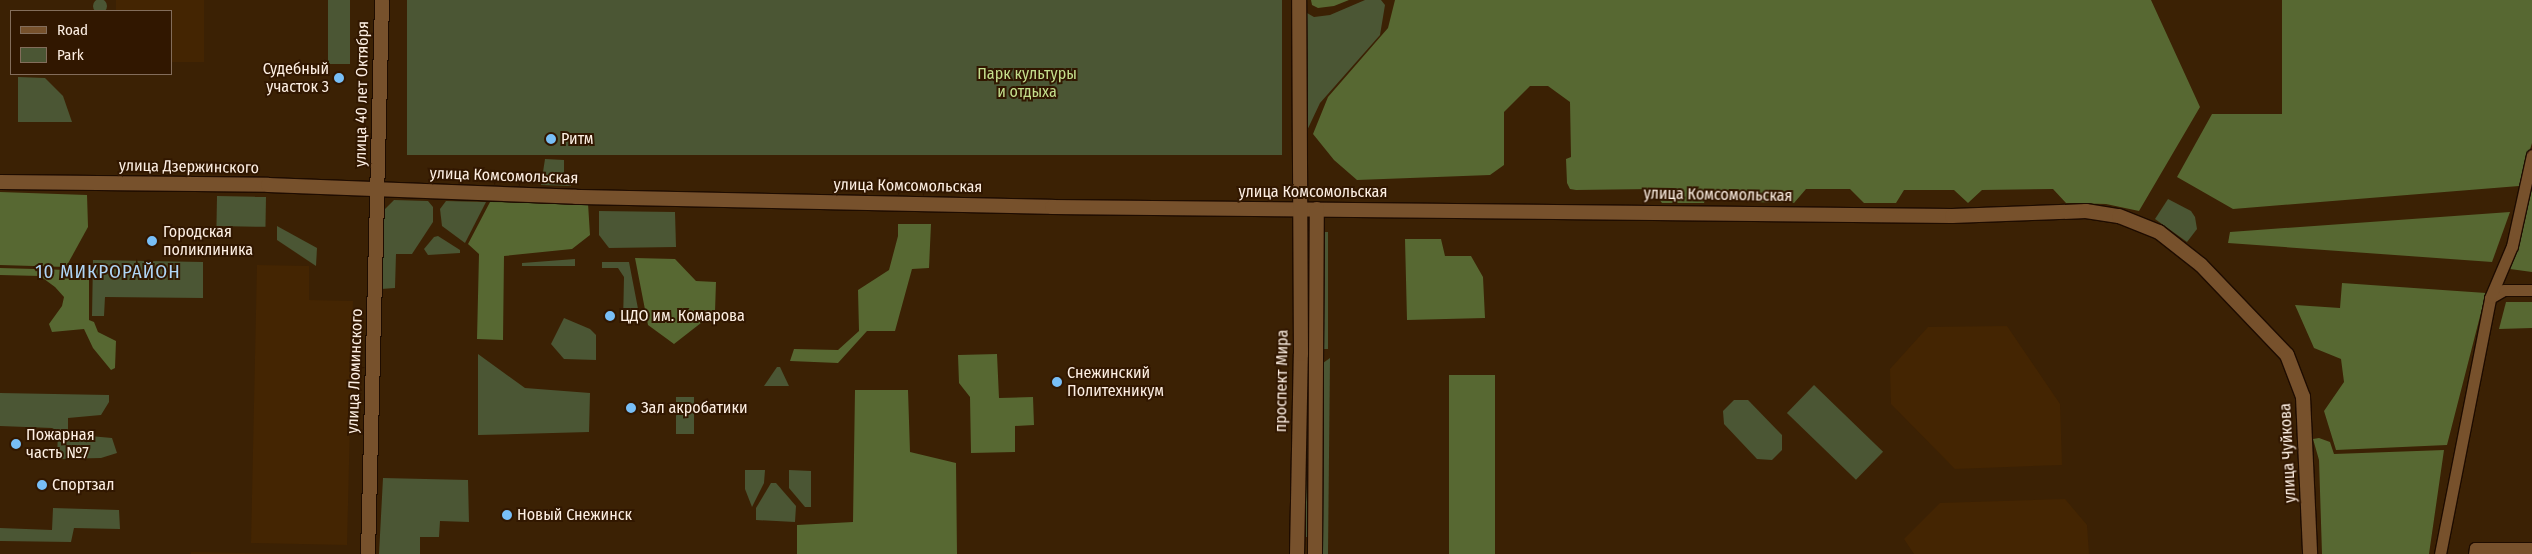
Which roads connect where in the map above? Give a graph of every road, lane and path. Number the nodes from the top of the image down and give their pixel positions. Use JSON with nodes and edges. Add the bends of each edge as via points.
{"nodes":[{"id":1,"x":382,"y":0,"type":"edge"},
{"id":2,"x":1299,"y":0,"type":"edge"},
{"id":3,"x":2532,"y":155,"type":"edge"},
{"id":4,"x":0,"y":182,"type":"edge"},
{"id":5,"x":378,"y":189,"type":"junction"},
{"id":6,"x":1301,"y":208,"type":"junction"},
{"id":7,"x":1318,"y":209,"type":"junction"},
{"id":8,"x":2223,"y":288,"type":"joint"},
{"id":9,"x":2532,"y":290,"type":"edge"},
{"id":10,"x":2490,"y":298,"type":"junction"},
{"id":11,"x":1301,"y":354,"type":"junction"},
{"id":12,"x":1316,"y":354,"type":"junction"},
{"id":13,"x":2532,"y":548,"type":"edge"},
{"id":14,"x":1297,"y":550,"type":"edge"},
{"id":15,"x":1315,"y":550,"type":"edge"},
{"id":16,"x":2474,"y":551,"type":"edge"},
{"id":17,"x":368,"y":554,"type":"edge"},
{"id":18,"x":2310,"y":554,"type":"edge"},
{"id":19,"x":2440,"y":554,"type":"edge"}],
"edges":[{"from":1,"to":5,"type":"street","name":"улица 40 лет Октября"},
{"from":2,"to":6,"type":"street","name":"проспект Мира"},
{"from":3,"to":10,"type":"street","via":[[2512,246]]},
{"from":4,"to":5,"type":"street","name":"улица Дзержинского"},
{"from":5,"to":6,"type":"street","name":"улица Комсомольская","via":[[1032,206]]},
{"from":5,"to":17,"type":"street","name":"улица Ломинского"},
{"from":6,"to":7,"type":"street","name":"улица Комсомольская"},
{"from":6,"to":11,"type":"street","name":"проспект Мира"},
{"from":7,"to":8,"type":"street","name":"улица Комсомольская","via":[[1952,216],[2086,211],[2119,216],[2159,232],[2200,264]]},
{"from":7,"to":12,"type":"street","name":"проспект Мира"},
{"from":8,"to":18,"type":"street","name":"улица Чуйкова","via":[[2276,340],[2296,374],[2306,423]]},
{"from":9,"to":10,"type":"street","via":[[2504,290]]},
{"from":10,"to":19,"type":"street"},
{"from":11,"to":12,"type":"street"},
{"from":11,"to":14,"type":"street","name":"проспект Мира"},
{"from":12,"to":15,"type":"street","name":"проспект Мира"},
{"from":13,"to":16,"type":"street"},
{"from":14,"to":15,"type":"street"}]}
